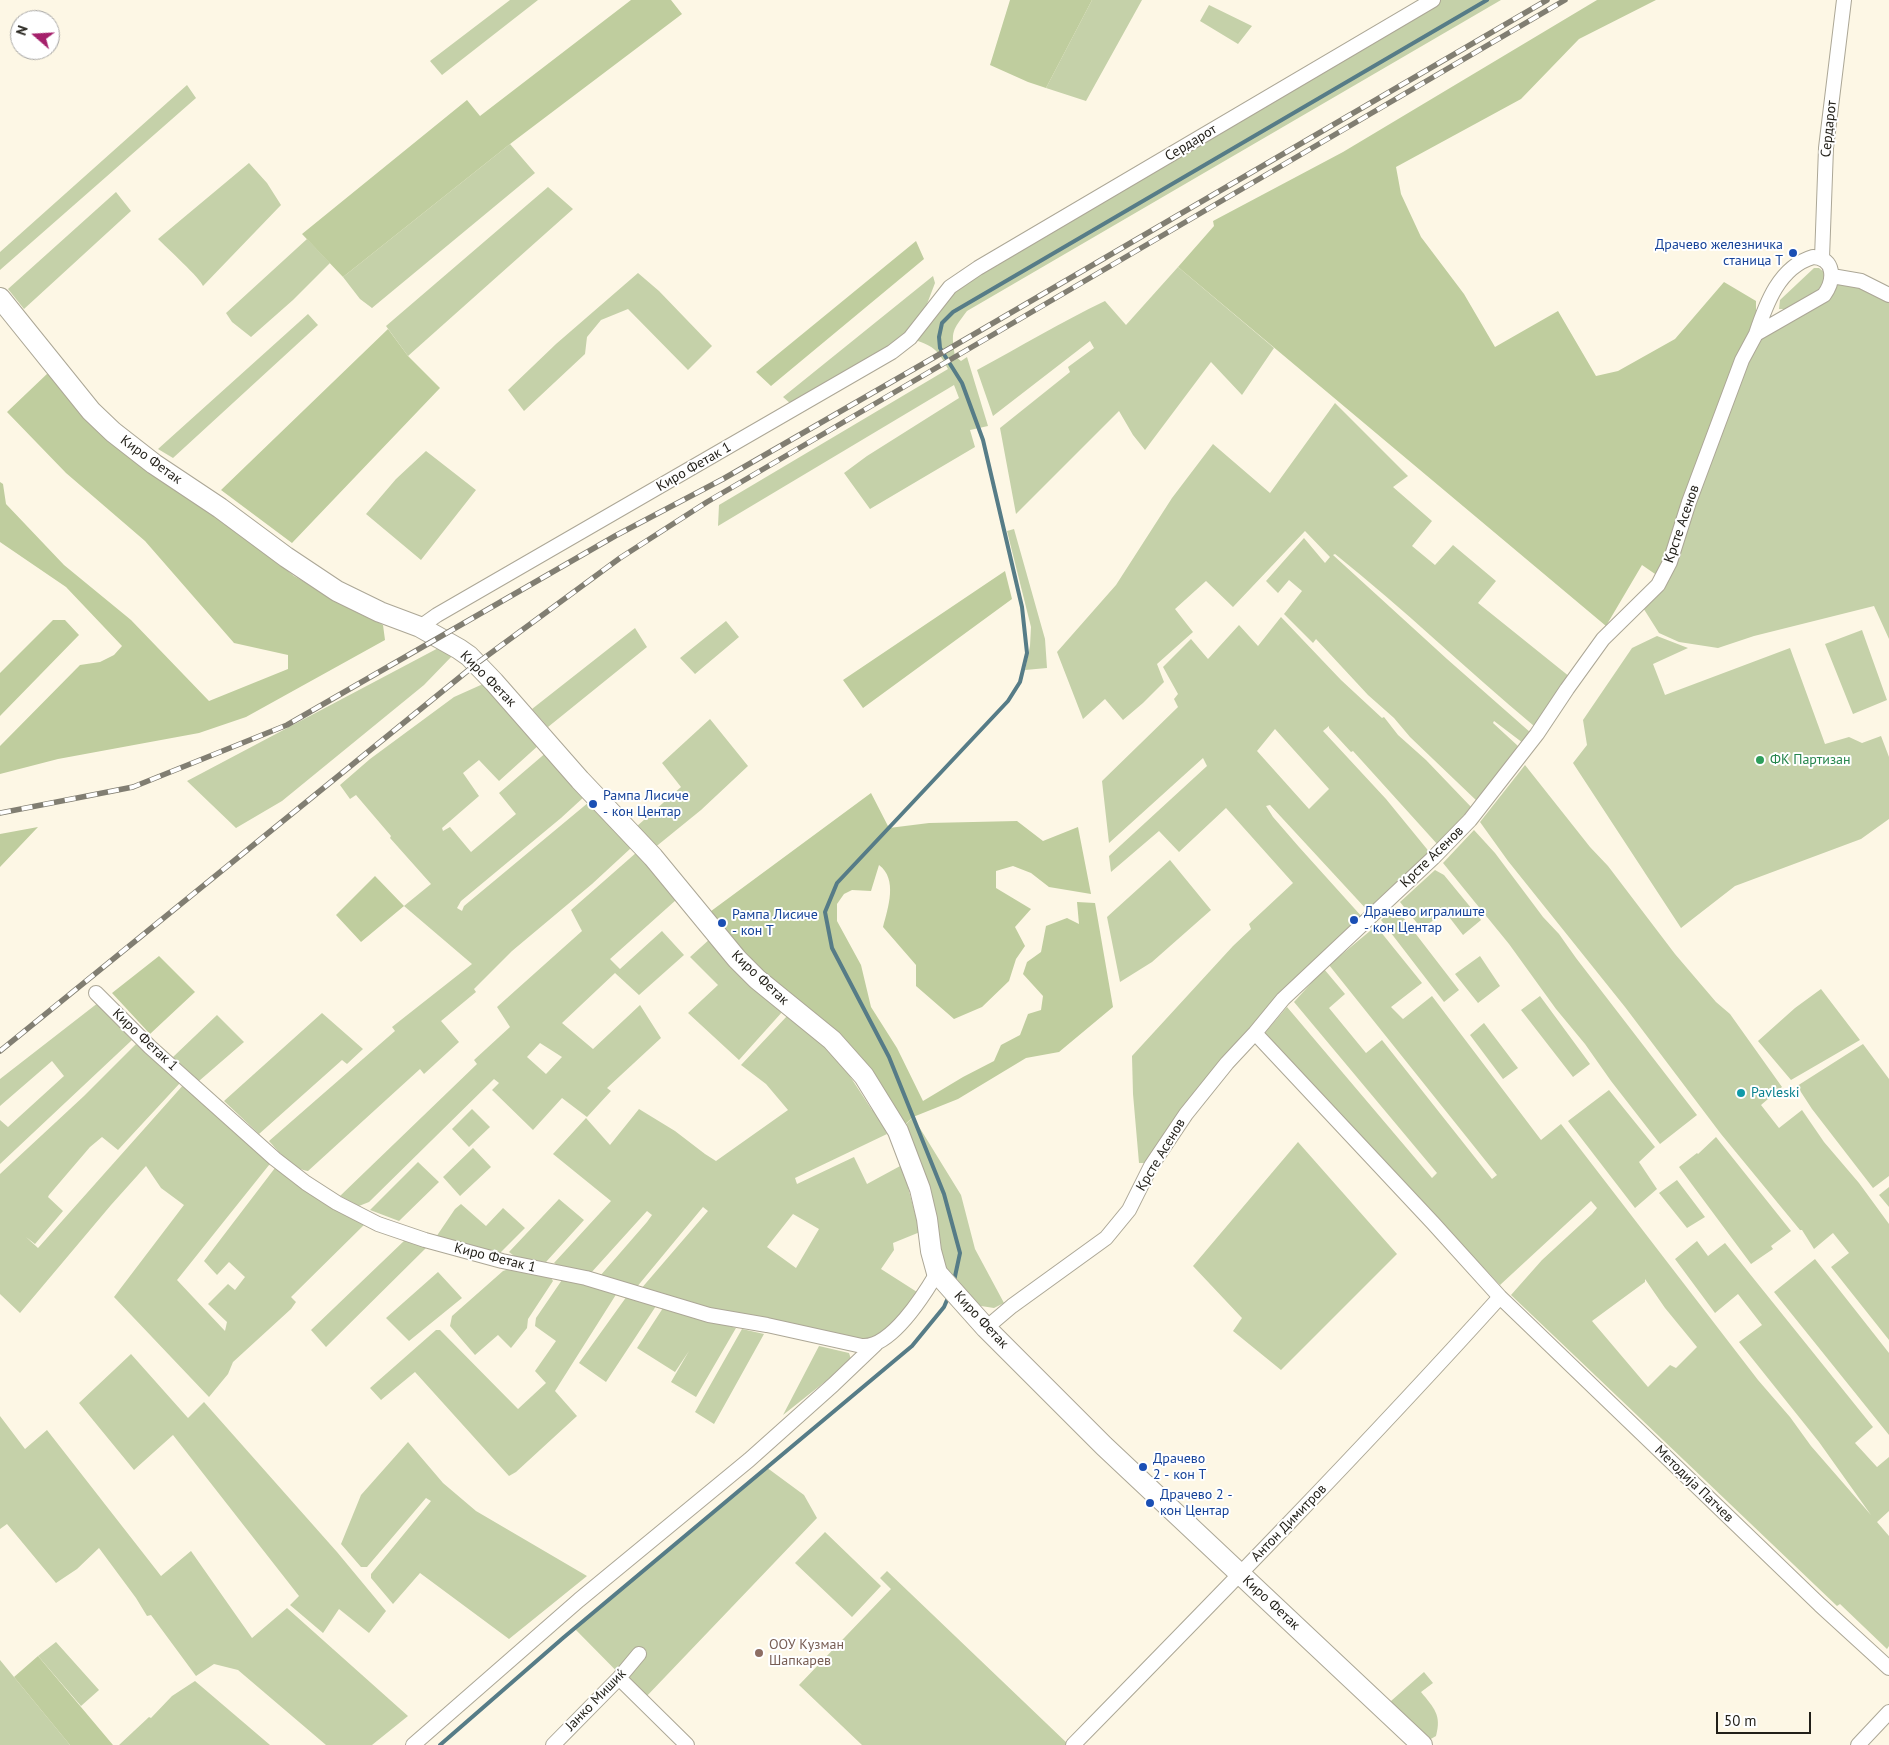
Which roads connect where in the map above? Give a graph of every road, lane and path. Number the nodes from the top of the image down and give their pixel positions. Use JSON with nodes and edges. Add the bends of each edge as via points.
{"nodes":[{"id":1,"x":1433,"y":0,"type":"edge"},
{"id":2,"x":1844,"y":0,"type":"edge"},
{"id":3,"x":1822,"y":258,"type":"junction"},
{"id":4,"x":1832,"y":276,"type":"junction"},
{"id":5,"x":950,"y":287,"type":"joint"},
{"id":6,"x":1889,"y":294,"type":"edge"},
{"id":7,"x":0,"y":298,"type":"edge"},
{"id":8,"x":1756,"y":334,"type":"junction"},
{"id":9,"x":437,"y":615,"type":"junction"},
{"id":10,"x":420,"y":627,"type":"junction"},
{"id":11,"x":438,"y":638,"type":"junction"},
{"id":12,"x":96,"y":993,"type":"dead end"},
{"id":13,"x":1255,"y":1033,"type":"junction"},
{"id":14,"x":937,"y":1272,"type":"junction"},
{"id":15,"x":1500,"y":1297,"type":"junction"},
{"id":16,"x":986,"y":1328,"type":"junction"},
{"id":17,"x":876,"y":1344,"type":"junction"},
{"id":18,"x":1240,"y":1574,"type":"junction"},
{"id":19,"x":639,"y":1654,"type":"dead end"},
{"id":20,"x":1888,"y":1665,"type":"edge"},
{"id":21,"x":619,"y":1678,"type":"junction"},
{"id":22,"x":1889,"y":1712,"type":"edge"},
{"id":23,"x":413,"y":1745,"type":"edge"},
{"id":24,"x":553,"y":1745,"type":"edge"},
{"id":25,"x":687,"y":1745,"type":"edge"},
{"id":26,"x":1073,"y":1745,"type":"edge"},
{"id":27,"x":1422,"y":1745,"type":"edge"},
{"id":28,"x":1858,"y":1745,"type":"edge"}],
"edges":[{"from":1,"to":5,"type":"street","name":"Сердарот"},
{"from":2,"to":3,"type":"street","name":"Сердарот","via":[[1826,148]]},
{"from":3,"to":4,"type":"street"},
{"from":3,"to":8,"type":"street","name":"Крсте Асенов","via":[[1813,257],[1797,264],[1777,284]]},
{"from":4,"to":6,"type":"street","via":[[1861,281]]},
{"from":4,"to":8,"type":"street","via":[[1831,286],[1824,295]]},
{"from":5,"to":9,"type":"street","name":"Киро Фетак 1","via":[[910,338],[892,352]]},
{"from":7,"to":10,"type":"main road","name":"Киро Фетак","via":[[90,411],[119,437],[338,591]]},
{"from":8,"to":13,"type":"street","name":"Крсте Асенов","via":[[1742,360],[1670,562],[1658,585],[1603,639],[1537,734],[1470,820],[1295,986]]},
{"from":9,"to":10,"type":"street","name":"Киро Фетак 1"},
{"from":9,"to":11,"type":"street","via":[[434,624]]},
{"from":10,"to":11,"type":"main road","name":"Киро Фетак"},
{"from":11,"to":14,"type":"main road","name":"Киро Фетак","via":[[469,656],[653,857],[737,959],[832,1040],[864,1076],[898,1131],[920,1189]]},
{"from":12,"to":17,"type":"street","name":"Киро Фетак 1","via":[[150,1047],[275,1159],[337,1203],[378,1224],[502,1261],[586,1278],[709,1315],[862,1346]]},
{"from":13,"to":15,"type":"street","name":"Методија Патчев"},
{"from":13,"to":16,"type":"street","name":"Крсте Асенов","via":[[1186,1114],[1151,1166],[1129,1210],[1106,1238]]},
{"from":14,"to":16,"type":"main road","name":"Киро Фетак"},
{"from":14,"to":17,"type":"street","via":[[915,1309]]},
{"from":15,"to":18,"type":"street","name":"Антон Димитров"},
{"from":15,"to":20,"type":"street","name":"Методија Патчев","via":[[1820,1605]]},
{"from":16,"to":18,"type":"main road","name":"Киро Фетак","via":[[1104,1446]]},
{"from":17,"to":23,"type":"street","via":[[749,1460],[580,1600]]},
{"from":18,"to":26,"type":"street","name":"Антон Димитров"},
{"from":18,"to":27,"type":"main road","name":"Киро Фетак"},
{"from":19,"to":21,"type":"street","name":"Јанко Мишиќ"},
{"from":21,"to":24,"type":"street","name":"Јанко Мишиќ"},
{"from":21,"to":25,"type":"street"},
{"from":22,"to":28,"type":"street"}]}
